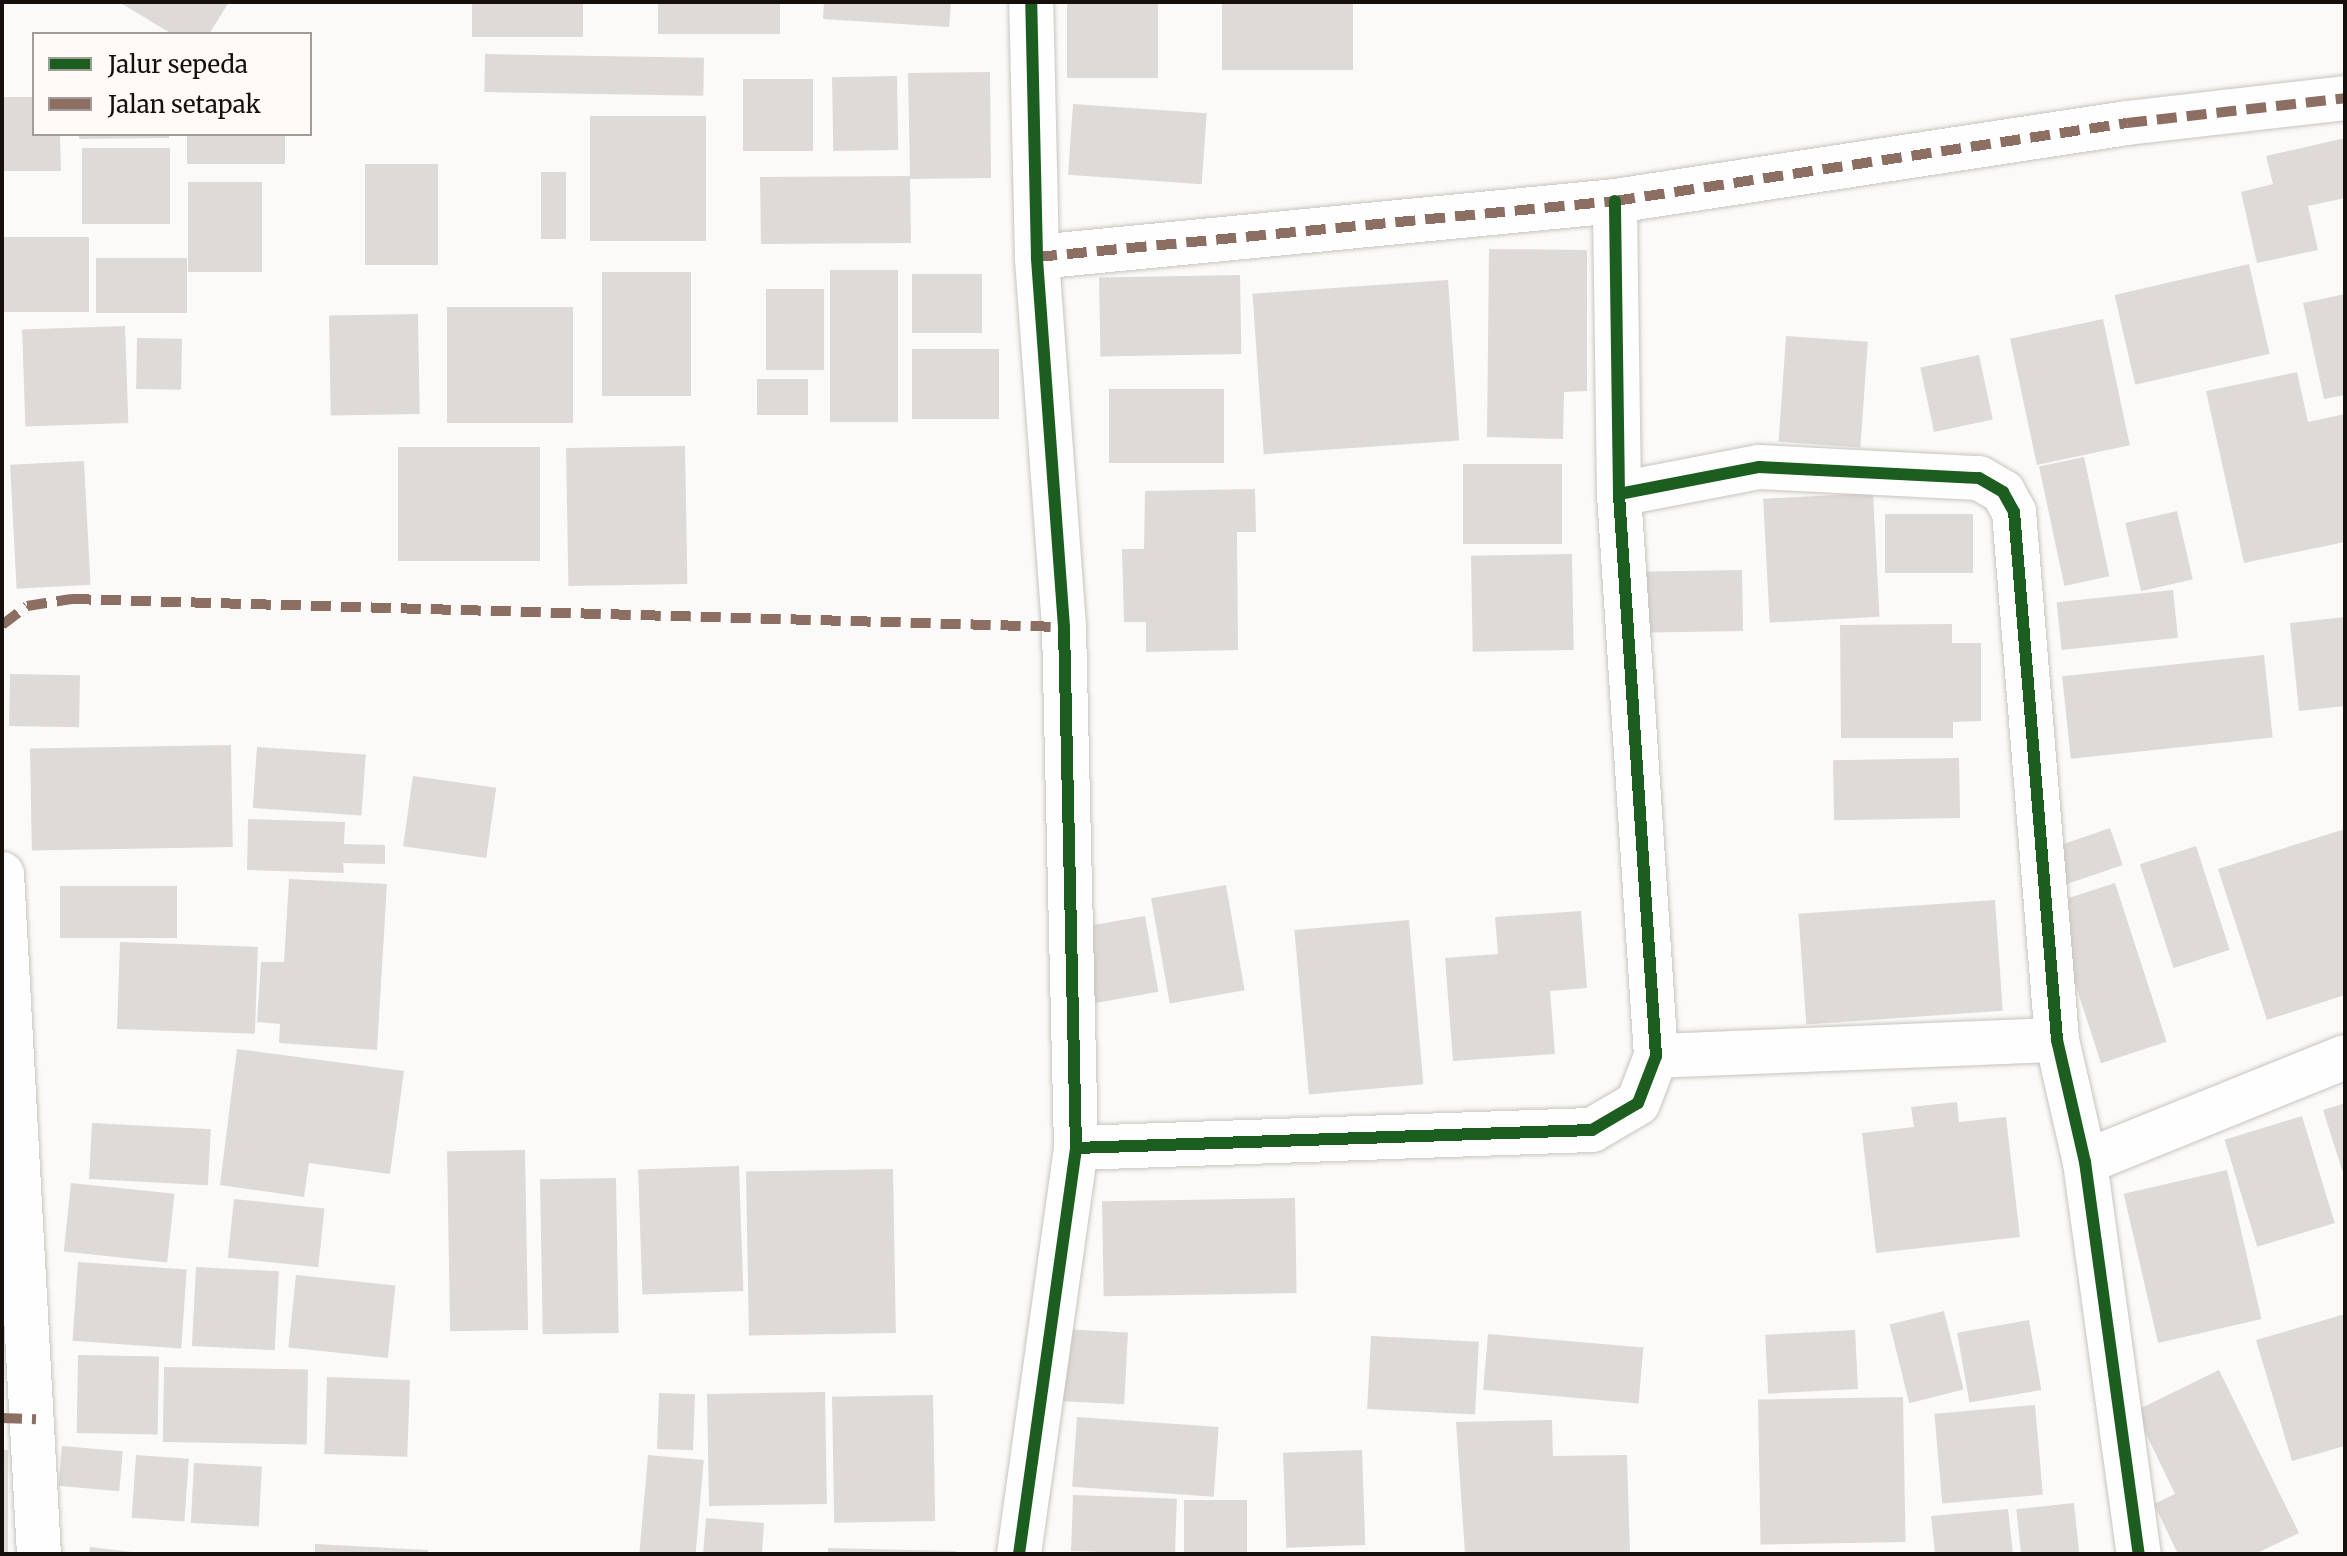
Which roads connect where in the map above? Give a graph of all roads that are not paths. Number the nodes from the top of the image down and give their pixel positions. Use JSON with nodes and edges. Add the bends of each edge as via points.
{"nodes":[{"id":1,"x":1031,"y":2,"type":"edge"},
{"id":2,"x":2345,"y":98,"type":"edge"},
{"id":3,"x":1615,"y":201,"type":"junction"},
{"id":4,"x":1037,"y":257,"type":"junction"},
{"id":5,"x":1619,"y":494,"type":"junction"},
{"id":6,"x":2,"y":874,"type":"edge"},
{"id":7,"x":2057,"y":1040,"type":"junction"},
{"id":8,"x":1656,"y":1056,"type":"junction"},
{"id":9,"x":2345,"y":1057,"type":"edge"},
{"id":10,"x":1076,"y":1148,"type":"junction"},
{"id":11,"x":2085,"y":1162,"type":"junction"},
{"id":12,"x":19,"y":1418,"type":"edge"},
{"id":13,"x":39,"y":1554,"type":"edge"},
{"id":14,"x":1019,"y":1554,"type":"edge"},
{"id":15,"x":2139,"y":1554,"type":"edge"}],
"edges":[{"from":1,"to":4,"type":"street"},
{"from":2,"to":3,"type":"street","via":[[2127,123]]},
{"from":3,"to":4,"type":"street"},
{"from":3,"to":5,"type":"street"},
{"from":4,"to":10,"type":"street","via":[[1064,627]]},
{"from":5,"to":7,"type":"street","via":[[1759,467],[1979,478],[2003,492],[2014,512]]},
{"from":5,"to":8,"type":"street"},
{"from":6,"to":12,"type":"street"},
{"from":7,"to":8,"type":"street"},
{"from":7,"to":11,"type":"street"},
{"from":8,"to":10,"type":"street","via":[[1638,1103],[1621,1119],[1592,1130]]},
{"from":9,"to":11,"type":"street"},
{"from":10,"to":14,"type":"street"},
{"from":11,"to":15,"type":"street"},
{"from":12,"to":13,"type":"street"}]}
